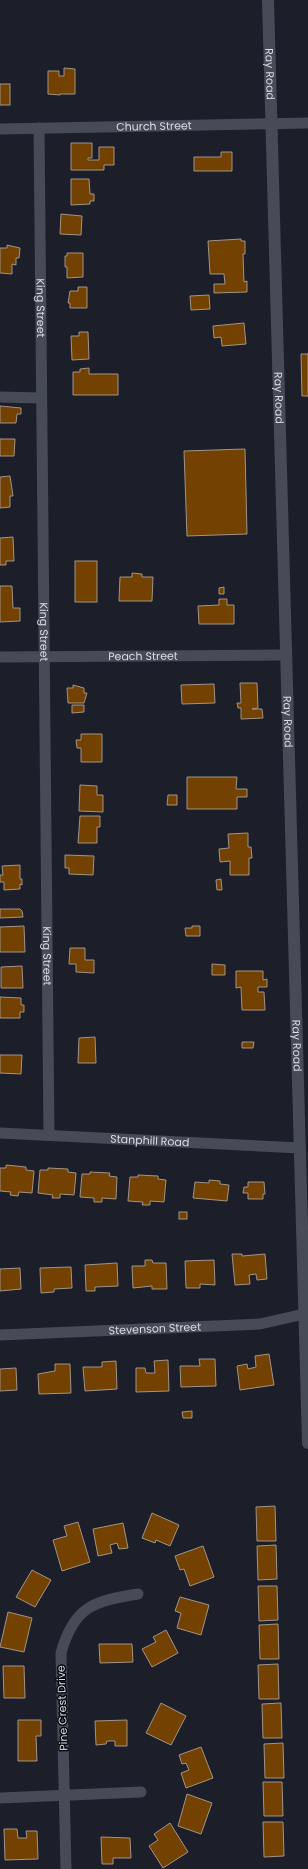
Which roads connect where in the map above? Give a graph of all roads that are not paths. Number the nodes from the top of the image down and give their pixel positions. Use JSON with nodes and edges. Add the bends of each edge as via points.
{"nodes":[{"id":1,"x":268,"y":0,"type":"edge"},
{"id":2,"x":308,"y":123,"type":"edge"},
{"id":3,"x":271,"y":124,"type":"junction"},
{"id":4,"x":39,"y":128,"type":"junction"},
{"id":5,"x":0,"y":129,"type":"edge"},
{"id":6,"x":0,"y":396,"type":"edge"},
{"id":7,"x":42,"y":398,"type":"junction"},
{"id":8,"x":286,"y":655,"type":"junction"},
{"id":9,"x":0,"y":657,"type":"edge"},
{"id":10,"x":44,"y":657,"type":"junction"},
{"id":11,"x":0,"y":1133,"type":"edge"},
{"id":12,"x":49,"y":1135,"type":"junction"},
{"id":13,"x":300,"y":1148,"type":"junction"},
{"id":14,"x":306,"y":1313,"type":"edge"},
{"id":15,"x":0,"y":1335,"type":"edge"},
{"id":16,"x":308,"y":1443,"type":"edge"},
{"id":17,"x":138,"y":1594,"type":"dead end"},
{"id":18,"x":141,"y":1792,"type":"dead end"},
{"id":19,"x":65,"y":1796,"type":"junction"},
{"id":20,"x":0,"y":1798,"type":"edge"},
{"id":21,"x":66,"y":1869,"type":"edge"}],
"edges":[{"from":1,"to":3,"type":"street","name":"Ray Road"},
{"from":2,"to":3,"type":"street","name":"Church Street"},
{"from":3,"to":4,"type":"street","name":"Church Street"},
{"from":3,"to":8,"type":"street","name":"Ray Road"},
{"from":4,"to":5,"type":"street","name":"Church Street"},
{"from":4,"to":7,"type":"street","name":"King Street"},
{"from":6,"to":7,"type":"street"},
{"from":7,"to":10,"type":"street","name":"King Street"},
{"from":8,"to":10,"type":"street","name":"Peach Street"},
{"from":8,"to":13,"type":"street","name":"Ray Road"},
{"from":9,"to":10,"type":"street","name":"Peach Street"},
{"from":10,"to":12,"type":"street","name":"King Street"},
{"from":11,"to":12,"type":"street","name":"Stanphill Road"},
{"from":12,"to":13,"type":"street","name":"Stanphill Road"},
{"from":13,"to":14,"type":"street","name":"Ray Road"},
{"from":14,"to":15,"type":"street","name":"Stevenson Street","via":[[260,1324]]},
{"from":14,"to":16,"type":"street","name":"Ray Road"},
{"from":17,"to":19,"type":"street","name":"Pine Crest Drive","via":[[95,1604],[74,1622],[65,1639],[60,1667]]},
{"from":18,"to":19,"type":"street"},
{"from":19,"to":20,"type":"street"},
{"from":19,"to":21,"type":"street","name":"Pine Crest Drive"}]}
